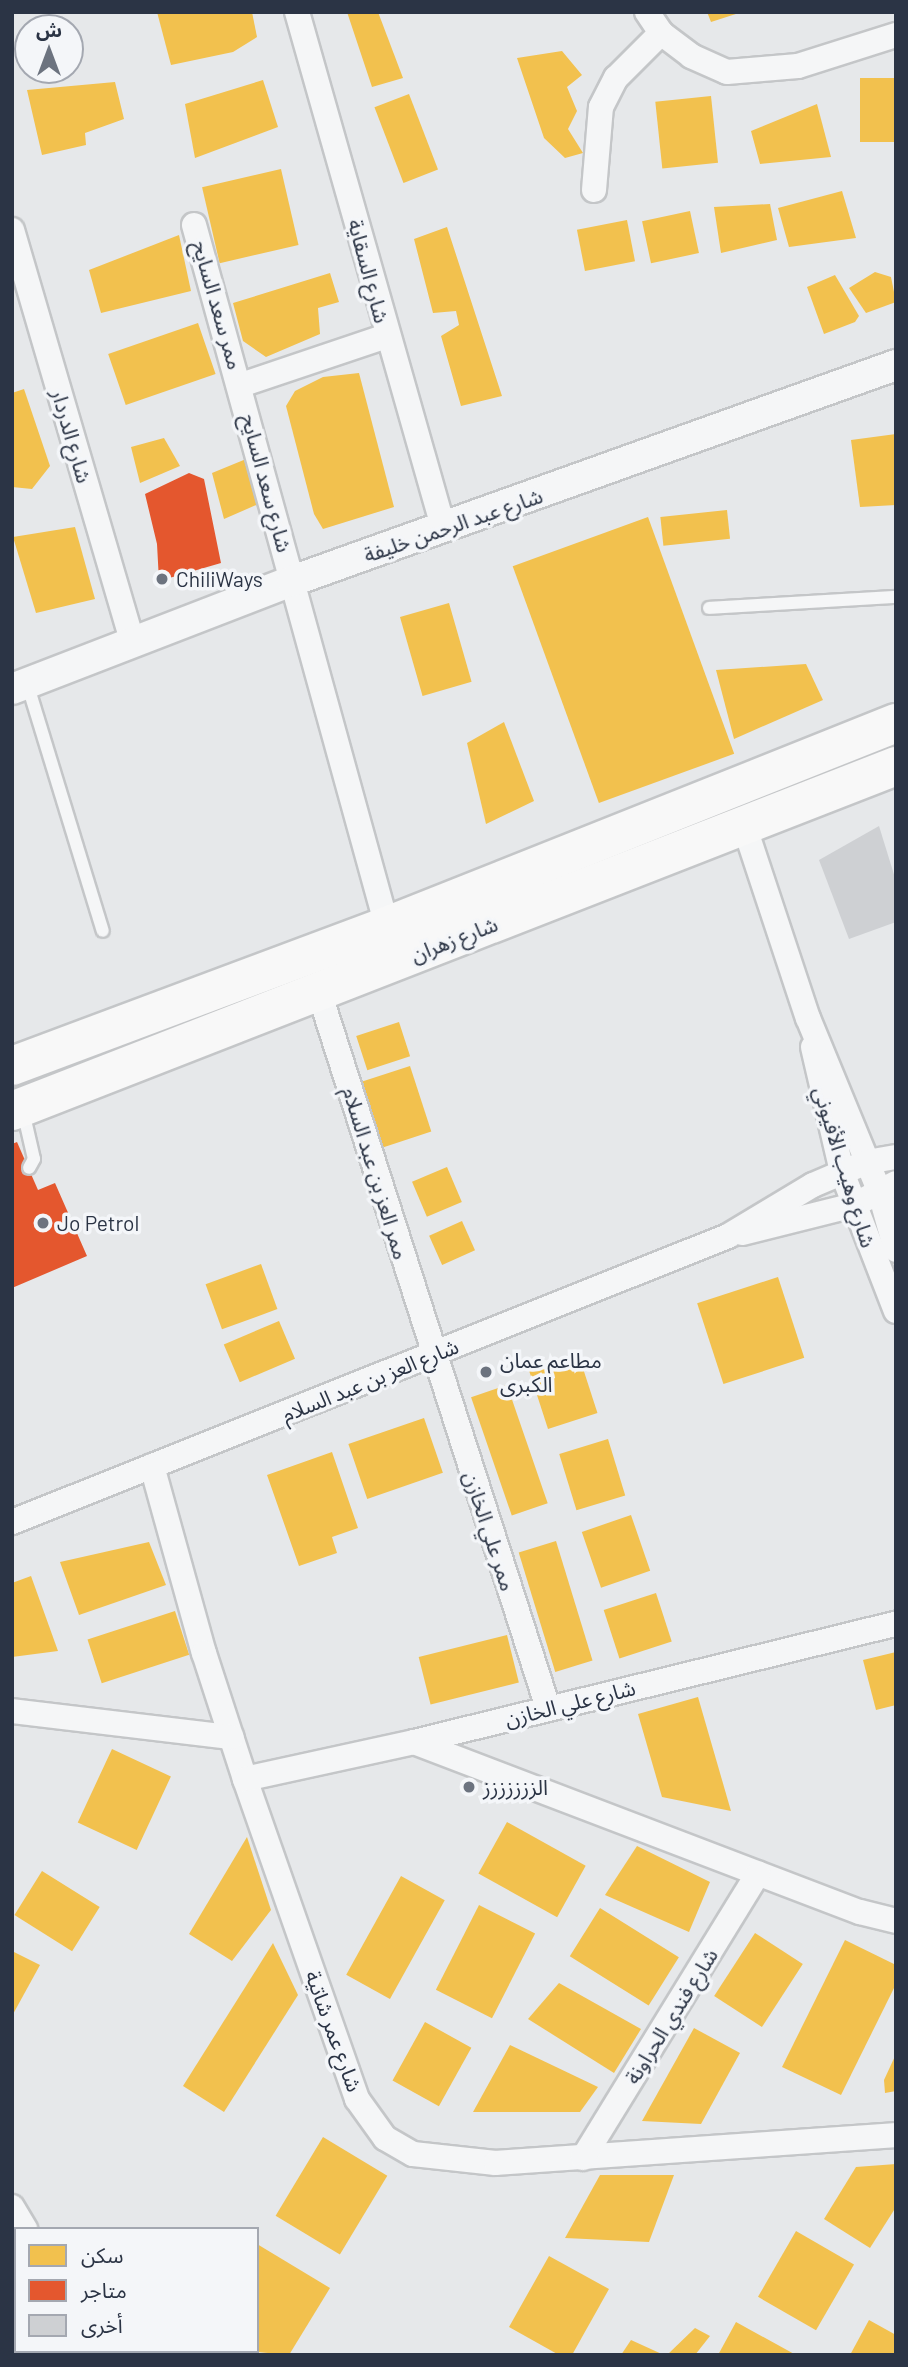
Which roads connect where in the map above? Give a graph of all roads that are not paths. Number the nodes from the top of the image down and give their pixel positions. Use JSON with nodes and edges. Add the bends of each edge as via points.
{"nodes":[{"id":1,"x":297,"y":12,"type":"edge"},
{"id":2,"x":647,"y":12,"type":"edge"},
{"id":3,"x":661,"y":33,"type":"junction"},
{"id":4,"x":896,"y":35,"type":"edge"},
{"id":5,"x":594,"y":190,"type":"dead end"},
{"id":6,"x":194,"y":225,"type":"dead end"},
{"id":7,"x":12,"y":230,"type":"edge"},
{"id":8,"x":387,"y":336,"type":"junction"},
{"id":9,"x":896,"y":365,"type":"edge"},
{"id":10,"x":241,"y":385,"type":"junction"},
{"id":11,"x":444,"y":530,"type":"junction"},
{"id":12,"x":292,"y":581,"type":"junction"},
{"id":13,"x":896,"y":597,"type":"edge"},
{"id":14,"x":709,"y":608,"type":"dead end"},
{"id":15,"x":132,"y":640,"type":"junction"},
{"id":16,"x":20,"y":686,"type":"edge"},
{"id":17,"x":896,"y":723,"type":"edge"},
{"id":18,"x":896,"y":766,"type":"edge"},
{"id":19,"x":744,"y":825,"type":"junction"},
{"id":20,"x":387,"y":926,"type":"junction"},
{"id":21,"x":103,"y":930,"type":"dead end"},
{"id":22,"x":319,"y":992,"type":"junction"},
{"id":23,"x":808,"y":1018,"type":"junction"},
{"id":24,"x":12,"y":1066,"type":"edge"},
{"id":25,"x":17,"y":1110,"type":"edge"},
{"id":26,"x":896,"y":1157,"type":"edge"},
{"id":27,"x":867,"y":1162,"type":"junction"},
{"id":28,"x":29,"y":1168,"type":"dead end"},
{"id":29,"x":842,"y":1172,"type":"junction"},
{"id":30,"x":888,"y":1188,"type":"edge"},
{"id":31,"x":854,"y":1205,"type":"junction"},
{"id":32,"x":728,"y":1236,"type":"junction"},
{"id":33,"x":896,"y":1250,"type":"edge"},
{"id":34,"x":896,"y":1311,"type":"edge"},
{"id":35,"x":433,"y":1354,"type":"junction"},
{"id":36,"x":152,"y":1466,"type":"junction"},
{"id":37,"x":12,"y":1522,"type":"edge"},
{"id":38,"x":896,"y":1624,"type":"edge"},
{"id":39,"x":548,"y":1708,"type":"junction"},
{"id":40,"x":12,"y":1710,"type":"edge"},
{"id":41,"x":231,"y":1737,"type":"junction"},
{"id":42,"x":414,"y":1742,"type":"junction"},
{"id":43,"x":245,"y":1779,"type":"junction"},
{"id":44,"x":758,"y":1873,"type":"junction"},
{"id":45,"x":896,"y":1921,"type":"edge"},
{"id":46,"x":896,"y":2135,"type":"edge"},
{"id":47,"x":583,"y":2158,"type":"junction"},
{"id":48,"x":12,"y":2207,"type":"edge"},
{"id":49,"x":24,"y":2227,"type":"edge"}],
"edges":[{"from":1,"to":8,"type":"street","name":"شارع السقاية"},
{"from":2,"to":3,"type":"street"},
{"from":3,"to":4,"type":"street","via":[[709,66],[748,74],[798,66]]},
{"from":3,"to":5,"type":"street","via":[[617,78],[601,107]]},
{"from":6,"to":10,"type":"street","name":"ممر سعد السايح"},
{"from":7,"to":15,"type":"street","name":"شارع الدردار"},
{"from":8,"to":10,"type":"street"},
{"from":8,"to":11,"type":"street","name":"شارع السقاية"},
{"from":9,"to":11,"type":"street","name":"شارع عبد الرحمن خليفة"},
{"from":10,"to":12,"type":"street","name":"شارع سعد السايح"},
{"from":11,"to":12,"type":"street","name":"شارع عبد الرحمن خليفة"},
{"from":12,"to":15,"type":"street","name":"شارع عبد الرحمن خليفة"},
{"from":12,"to":20,"type":"street","name":"شارع سعد السايح"},
{"from":13,"to":14,"type":"lane"},
{"from":15,"to":16,"type":"street","name":"شارع عبد الرحمن خليفة"},
{"from":16,"to":21,"type":"lane"},
{"from":17,"to":20,"type":"main road","name":"شارع زهران"},
{"from":18,"to":19,"type":"main road","name":"شارع زهران"},
{"from":19,"to":22,"type":"main road","name":"شارع زهران"},
{"from":19,"to":23,"type":"street","name":"شارع وهيب الأفيوني"},
{"from":20,"to":24,"type":"main road","name":"شارع زهران"},
{"from":22,"to":25,"type":"main road","name":"شارع زهران"},
{"from":22,"to":35,"type":"street","name":"ممر العز بن عبد السلام"},
{"from":23,"to":27,"type":"street","name":"شارع وهيب الأفيوني"},
{"from":23,"to":29,"type":"street","name":"شارع وهيب الأفيوني"},
{"from":25,"to":28,"type":"lane","via":[[34,1159]]},
{"from":26,"to":27,"type":"street","name":"شارع العز بن عبد السلام"},
{"from":27,"to":29,"type":"street","name":"شارع العز بن عبد السلام"},
{"from":27,"to":30,"type":"street","name":"شارع وهيب الأفيوني"},
{"from":29,"to":31,"type":"street","name":"شارع وهيب الأفيوني"},
{"from":29,"to":32,"type":"street","name":"شارع العز بن عبد السلام","via":[[790,1197]]},
{"from":30,"to":31,"type":"street","name":"شارع العز بن عبد السلام"},
{"from":30,"to":33,"type":"street","name":"شارع وهيب الأفيوني"},
{"from":31,"to":32,"type":"street","name":"شارع العز بن عبد السلام"},
{"from":31,"to":34,"type":"street","name":"شارع وهيب الأفيوني"},
{"from":32,"to":35,"type":"street","name":"شارع العز بن عبد السلام"},
{"from":35,"to":36,"type":"street","name":"شارع العز بن عبد السلام"},
{"from":35,"to":39,"type":"street","name":"ممر علي الخازن"},
{"from":36,"to":37,"type":"street","name":"شارع العز بن عبد السلام"},
{"from":36,"to":41,"type":"street","name":"شارع عمر شاتية"},
{"from":38,"to":39,"type":"street","name":"شارع علي الخازن"},
{"from":39,"to":42,"type":"street","name":"شارع علي الخازن"},
{"from":40,"to":41,"type":"street"},
{"from":41,"to":43,"type":"street","name":"شارع عمر شاتية"},
{"from":42,"to":43,"type":"street","name":"شارع علي الخازن"},
{"from":42,"to":44,"type":"street"},
{"from":43,"to":47,"type":"street","name":"شارع عمر شاتية","via":[[357,2099],[385,2138],[413,2154],[449,2160]]},
{"from":44,"to":45,"type":"street"},
{"from":44,"to":47,"type":"street","name":"شارع فندي الحراونة"},
{"from":46,"to":47,"type":"street","name":"شارع عمر شاتية"},
{"from":48,"to":49,"type":"street"}]}
